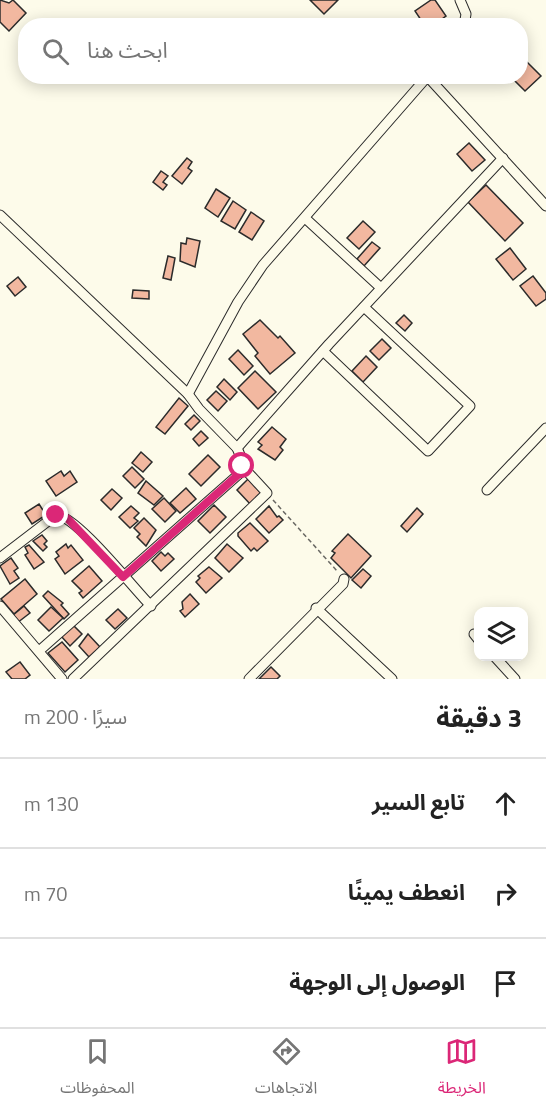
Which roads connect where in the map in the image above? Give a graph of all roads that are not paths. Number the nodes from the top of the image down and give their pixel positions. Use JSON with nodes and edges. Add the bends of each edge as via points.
{"nodes":[{"id":1,"x":460,"y":0,"type":"edge"},
{"id":2,"x":465,"y":18,"type":"edge"},
{"id":3,"x":424,"y":84,"type":"edge"},
{"id":4,"x":435,"y":84,"type":"edge"},
{"id":5,"x":503,"y":158,"type":"junction"},
{"id":6,"x":546,"y":206,"type":"edge"},
{"id":7,"x":0,"y":214,"type":"edge"},
{"id":8,"x":305,"y":218,"type":"junction"},
{"id":9,"x":381,"y":288,"type":"junction"},
{"id":10,"x":364,"y":307,"type":"junction"},
{"id":11,"x":323,"y":351,"type":"junction"},
{"id":12,"x":188,"y":394,"type":"junction"},
{"id":13,"x":546,"y":428,"type":"edge"},
{"id":14,"x":237,"y":448,"type":"junction"},
{"id":15,"x":242,"y":466,"type":"junction"},
{"id":16,"x":487,"y":490,"type":"dead end"},
{"id":17,"x":0,"y":558,"type":"edge"},
{"id":18,"x":123,"y":577,"type":"junction"},
{"id":19,"x":344,"y":579,"type":"road end"},
{"id":20,"x":0,"y":606,"type":"edge"},
{"id":21,"x":151,"y":606,"type":"junction"},
{"id":22,"x":316,"y":608,"type":"junction"},
{"id":23,"x":39,"y":651,"type":"junction"},
{"id":24,"x":498,"y":661,"type":"edge"},
{"id":25,"x":62,"y":679,"type":"edge"},
{"id":26,"x":73,"y":679,"type":"edge"},
{"id":27,"x":249,"y":679,"type":"edge"},
{"id":28,"x":392,"y":679,"type":"edge"},
{"id":29,"x":515,"y":679,"type":"edge"}],
"edges":[{"from":1,"to":2,"type":"street"},
{"from":3,"to":8,"type":"street"},
{"from":4,"to":5,"type":"street"},
{"from":5,"to":6,"type":"street"},
{"from":5,"to":9,"type":"street"},
{"from":7,"to":12,"type":"street"},
{"from":8,"to":9,"type":"street"},
{"from":8,"to":12,"type":"street","via":[[263,265],[238,302]]},
{"from":9,"to":10,"type":"street"},
{"from":10,"to":11,"type":"street"},
{"from":10,"to":11,"type":"street","via":[[470,406],[428,451]]},
{"from":11,"to":14,"type":"street"},
{"from":12,"to":14,"type":"street"},
{"from":13,"to":16,"type":"street"},
{"from":14,"to":15,"type":"street"},
{"from":15,"to":18,"type":"street","via":[[239,474]]},
{"from":15,"to":21,"type":"street","via":[[267,493]]},
{"from":17,"to":18,"type":"street","via":[[59,514],[97,546]]},
{"from":18,"to":21,"type":"street"},
{"from":18,"to":23,"type":"street"},
{"from":19,"to":22,"type":"street"},
{"from":20,"to":23,"type":"street"},
{"from":21,"to":26,"type":"street"},
{"from":22,"to":27,"type":"street"},
{"from":22,"to":28,"type":"street"},
{"from":23,"to":25,"type":"street"},
{"from":24,"to":29,"type":"street"}]}
